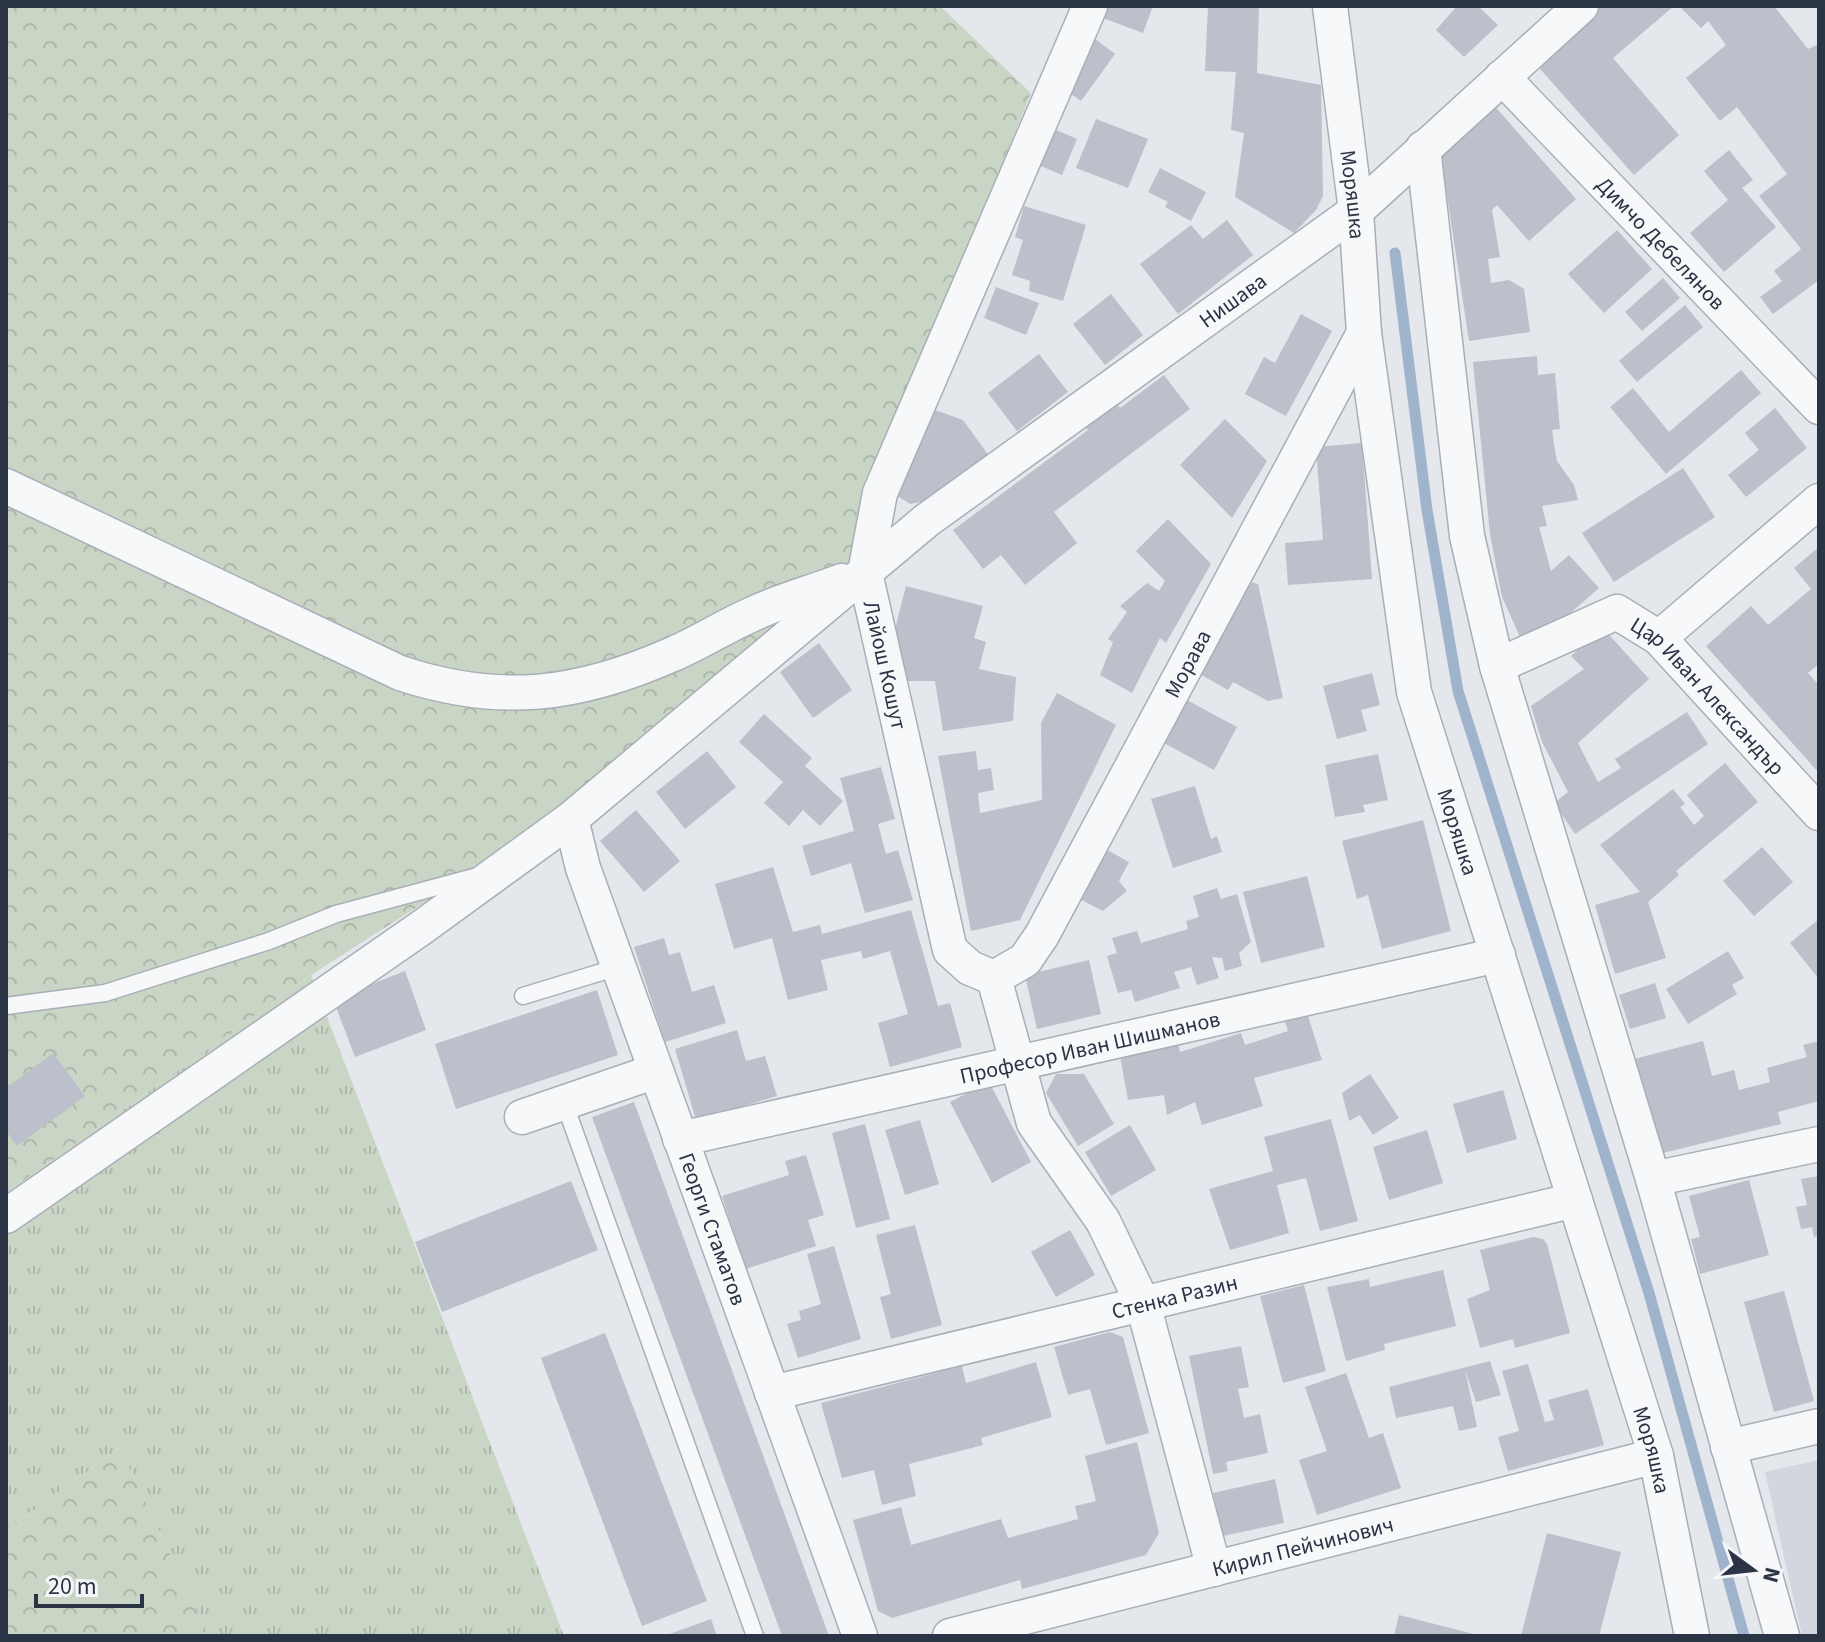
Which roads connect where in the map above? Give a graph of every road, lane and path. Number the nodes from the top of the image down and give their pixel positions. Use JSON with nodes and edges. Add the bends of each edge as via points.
{"nodes":[{"id":1,"x":1090,"y":6,"type":"edge"},
{"id":2,"x":1330,"y":6,"type":"edge"},
{"id":3,"x":1581,"y":6,"type":"edge"},
{"id":4,"x":1502,"y":77,"type":"junction"},
{"id":5,"x":1423,"y":148,"type":"junction"},
{"id":6,"x":1356,"y":211,"type":"junction"},
{"id":7,"x":1364,"y":333,"type":"junction"},
{"id":8,"x":1819,"y":407,"type":"edge"},
{"id":9,"x":6,"y":486,"type":"edge"},
{"id":10,"x":1819,"y":501,"type":"edge"},
{"id":11,"x":865,"y":573,"type":"junction"},
{"id":12,"x":1659,"y":638,"type":"junction"},
{"id":13,"x":1497,"y":666,"type":"junction"},
{"id":14,"x":1819,"y":813,"type":"edge"},
{"id":15,"x":571,"y":819,"type":"junction"},
{"id":16,"x":502,"y":869,"type":"junction"},
{"id":17,"x":1498,"y":955,"type":"junction"},
{"id":18,"x":618,"y":967,"type":"junction"},
{"id":19,"x":994,"y":978,"type":"junction"},
{"id":20,"x":523,"y":996,"type":"dead end"},
{"id":21,"x":6,"y":1006,"type":"edge"},
{"id":22,"x":1017,"y":1063,"type":"junction"},
{"id":23,"x":656,"y":1071,"type":"junction"},
{"id":24,"x":564,"y":1102,"type":"junction"},
{"id":25,"x":522,"y":1117,"type":"dead end"},
{"id":26,"x":680,"y":1139,"type":"junction"},
{"id":27,"x":1819,"y":1144,"type":"edge"},
{"id":28,"x":1653,"y":1179,"type":"junction"},
{"id":29,"x":1575,"y":1200,"type":"junction"},
{"id":30,"x":6,"y":1216,"type":"edge"},
{"id":31,"x":1143,"y":1304,"type":"junction"},
{"id":32,"x":772,"y":1393,"type":"junction"},
{"id":33,"x":1819,"y":1426,"type":"edge"},
{"id":34,"x":1728,"y":1447,"type":"junction"},
{"id":35,"x":1656,"y":1456,"type":"junction"},
{"id":36,"x":1214,"y":1569,"type":"junction"},
{"id":37,"x":755,"y":1636,"type":"edge"},
{"id":38,"x":860,"y":1636,"type":"edge"},
{"id":39,"x":950,"y":1636,"type":"edge"},
{"id":40,"x":1692,"y":1636,"type":"edge"},
{"id":41,"x":1782,"y":1636,"type":"edge"}],
"edges":[{"from":1,"to":11,"type":"street","name":"Лайош Кошут","via":[[880,493]]},
{"from":2,"to":6,"type":"street","name":"Моряшка"},
{"from":3,"to":4,"type":"street","name":"Нишава"},
{"from":4,"to":5,"type":"street","name":"Нишава"},
{"from":4,"to":8,"type":"street","name":"Димчо Дебелянов"},
{"from":5,"to":6,"type":"street","name":"Нишава"},
{"from":5,"to":13,"type":"street","via":[[1467,536]]},
{"from":6,"to":7,"type":"street","name":"Моряшка"},
{"from":6,"to":11,"type":"street","name":"Нишава","via":[[927,520]]},
{"from":7,"to":17,"type":"street","name":"Моряшка","via":[[1414,692]]},
{"from":7,"to":19,"type":"street","name":"Морава","via":[[1042,935],[1025,960]]},
{"from":9,"to":11,"type":"street","via":[[400,673],[449,689],[513,693],[589,686],[674,654],[756,612]]},
{"from":10,"to":12,"type":"street"},
{"from":11,"to":15,"type":"street","name":"Нишава"},
{"from":11,"to":19,"type":"street","name":"Лайош Кошут","via":[[950,950],[970,968]]},
{"from":12,"to":13,"type":"street","name":"Цар Иван Александър","via":[[1617,612]]},
{"from":12,"to":14,"type":"street","name":"Цар Иван Александър"},
{"from":13,"to":28,"type":"street"},
{"from":15,"to":16,"type":"street","name":"Нишава"},
{"from":15,"to":18,"type":"street","name":"Георги Стаматов"},
{"from":16,"to":21,"type":"lane","via":[[336,914],[105,993]]},
{"from":16,"to":30,"type":"street","name":"Нишава"},
{"from":17,"to":22,"type":"street","name":"Професор Иван Шишманов"},
{"from":17,"to":29,"type":"street","name":"Моряшка"},
{"from":18,"to":20,"type":"lane"},
{"from":18,"to":23,"type":"street","name":"Георги Стаматов"},
{"from":19,"to":22,"type":"street"},
{"from":22,"to":26,"type":"street","name":"Професор Иван Шишманов"},
{"from":22,"to":31,"type":"street","via":[[1034,1123],[1103,1221]]},
{"from":23,"to":24,"type":"street"},
{"from":23,"to":26,"type":"street","name":"Георги Стаматов"},
{"from":24,"to":25,"type":"street"},
{"from":24,"to":37,"type":"lane"},
{"from":26,"to":32,"type":"street","name":"Георги Стаматов"},
{"from":27,"to":28,"type":"street"},
{"from":28,"to":34,"type":"street"},
{"from":29,"to":31,"type":"street","name":"Стенка Разин"},
{"from":29,"to":35,"type":"street","name":"Моряшка"},
{"from":31,"to":32,"type":"street","name":"Стенка Разин"},
{"from":31,"to":36,"type":"street"},
{"from":32,"to":38,"type":"street","name":"Георги Стаматов"},
{"from":33,"to":34,"type":"street"},
{"from":34,"to":41,"type":"street"},
{"from":35,"to":36,"type":"street","name":"Кирил Пейчинович"},
{"from":35,"to":40,"type":"street","name":"Моряшка"},
{"from":36,"to":39,"type":"street","name":"Кирил Пейчинович"}]}
